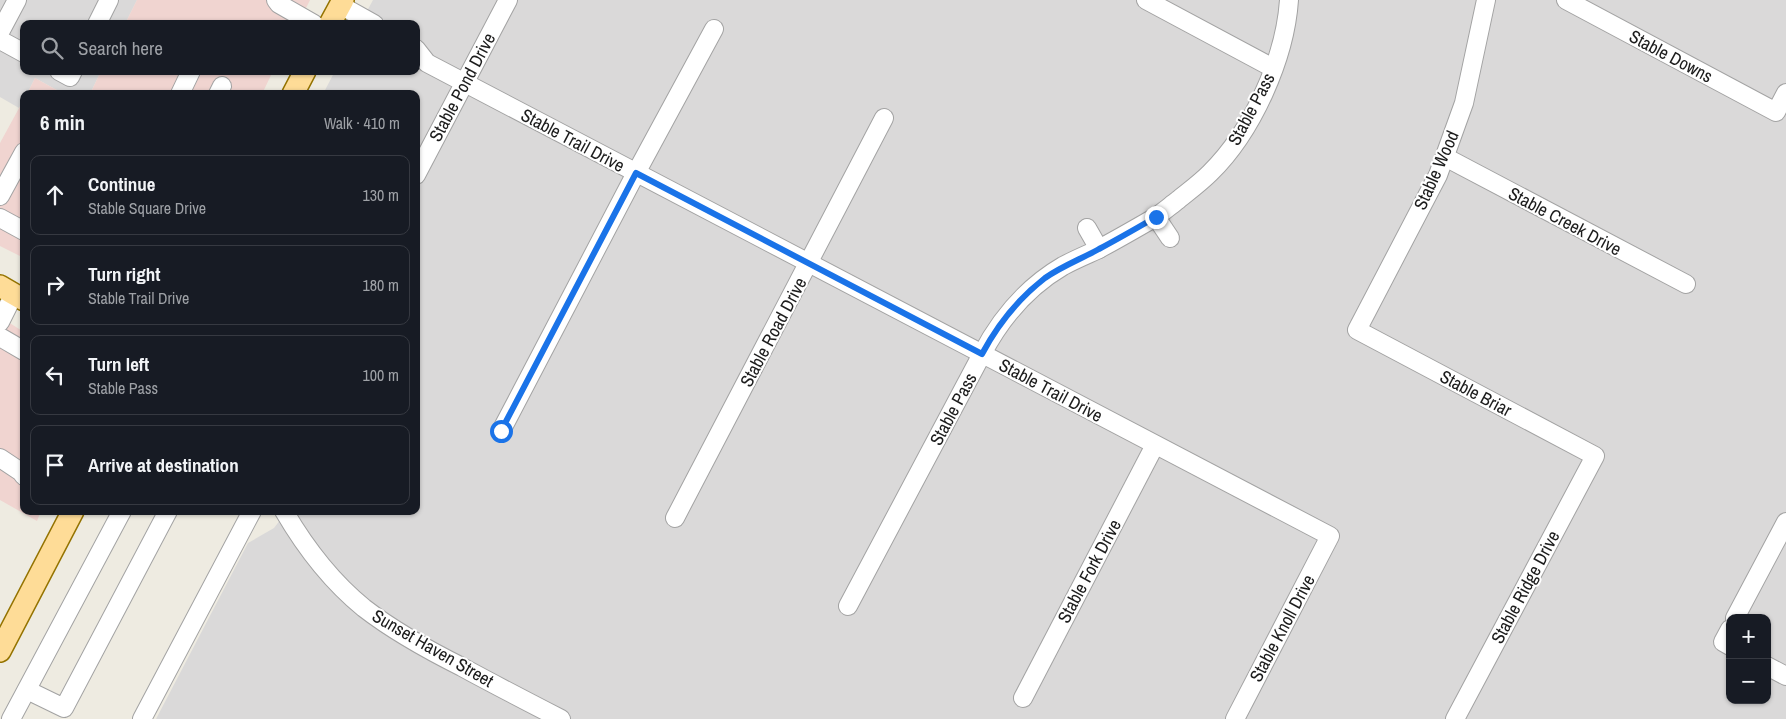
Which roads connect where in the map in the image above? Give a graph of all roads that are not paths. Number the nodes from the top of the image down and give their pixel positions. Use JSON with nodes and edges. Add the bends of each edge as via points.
{"nodes":[{"id":1,"x":17,"y":0,"type":"edge"},
{"id":2,"x":109,"y":0,"type":"edge"},
{"id":3,"x":276,"y":0,"type":"edge"},
{"id":4,"x":508,"y":0,"type":"edge"},
{"id":5,"x":1146,"y":0,"type":"edge"},
{"id":6,"x":1289,"y":0,"type":"edge"},
{"id":7,"x":1486,"y":0,"type":"edge"},
{"id":8,"x":1566,"y":0,"type":"edge"},
{"id":9,"x":338,"y":10,"type":"edge"},
{"id":10,"x":99,"y":20,"type":"edge"},
{"id":11,"x":307,"y":20,"type":"edge"},
{"id":12,"x":364,"y":20,"type":"edge"},
{"id":13,"x":714,"y":29,"type":"dead end"},
{"id":14,"x":0,"y":32,"type":"edge"},
{"id":15,"x":0,"y":40,"type":"edge"},
{"id":16,"x":20,"y":51,"type":"edge"},
{"id":17,"x":420,"y":58,"type":"edge"},
{"id":18,"x":1274,"y":68,"type":"junction"},
{"id":19,"x":189,"y":75,"type":"edge"},
{"id":20,"x":303,"y":75,"type":"edge"},
{"id":21,"x":465,"y":83,"type":"junction"},
{"id":22,"x":182,"y":90,"type":"edge"},
{"id":23,"x":295,"y":90,"type":"edge"},
{"id":24,"x":1786,"y":93,"type":"edge"},
{"id":25,"x":884,"y":118,"type":"dead end"},
{"id":26,"x":1445,"y":157,"type":"junction"},
{"id":27,"x":20,"y":159,"type":"edge"},
{"id":28,"x":420,"y":167,"type":"edge"},
{"id":29,"x":636,"y":173,"type":"junction"},
{"id":30,"x":0,"y":196,"type":"edge"},
{"id":31,"x":1156,"y":217,"type":"junction"},
{"id":32,"x":0,"y":218,"type":"edge"},
{"id":33,"x":1087,"y":228,"type":"dead end"},
{"id":34,"x":20,"y":229,"type":"edge"},
{"id":35,"x":1170,"y":238,"type":"dead end"},
{"id":36,"x":1099,"y":249,"type":"junction"},
{"id":37,"x":809,"y":263,"type":"junction"},
{"id":38,"x":1686,"y":284,"type":"dead end"},
{"id":39,"x":13,"y":293,"type":"edge"},
{"id":40,"x":0,"y":322,"type":"edge"},
{"id":41,"x":1357,"y":330,"type":"joint"},
{"id":42,"x":0,"y":337,"type":"edge"},
{"id":43,"x":20,"y":349,"type":"edge"},
{"id":44,"x":982,"y":354,"type":"junction"},
{"id":45,"x":501,"y":431,"type":"dead end"},
{"id":46,"x":1155,"y":445,"type":"junction"},
{"id":47,"x":1595,"y":456,"type":"joint"},
{"id":48,"x":0,"y":458,"type":"edge"},
{"id":49,"x":20,"y":471,"type":"edge"},
{"id":50,"x":67,"y":515,"type":"edge"},
{"id":51,"x":120,"y":515,"type":"edge"},
{"id":52,"x":166,"y":515,"type":"edge"},
{"id":53,"x":250,"y":515,"type":"edge"},
{"id":54,"x":287,"y":515,"type":"edge"},
{"id":55,"x":675,"y":518,"type":"dead end"},
{"id":56,"x":1786,"y":522,"type":"edge"},
{"id":57,"x":1330,"y":536,"type":"joint"},
{"id":58,"x":848,"y":606,"type":"dead end"},
{"id":59,"x":1738,"y":614,"type":"edge"},
{"id":60,"x":0,"y":652,"type":"edge"},
{"id":61,"x":1771,"y":668,"type":"edge"},
{"id":62,"x":1786,"y":676,"type":"edge"},
{"id":63,"x":27,"y":690,"type":"junction"},
{"id":64,"x":1023,"y":698,"type":"dead end"},
{"id":65,"x":11,"y":719,"type":"edge"},
{"id":66,"x":142,"y":719,"type":"edge"},
{"id":67,"x":561,"y":719,"type":"edge"},
{"id":68,"x":1234,"y":719,"type":"edge"},
{"id":69,"x":1455,"y":719,"type":"edge"}],
"edges":[{"from":1,"to":14,"type":"street"},
{"from":2,"to":10,"type":"street"},
{"from":3,"to":11,"type":"street"},
{"from":4,"to":21,"type":"street","name":"Stable Pond Drive"},
{"from":5,"to":18,"type":"street"},
{"from":6,"to":18,"type":"street","name":"Stable Pass"},
{"from":7,"to":26,"type":"street","name":"Stable Wood","via":[[1464,103]]},
{"from":8,"to":24,"type":"street","name":"Stable Downs","via":[[1776,112]]},
{"from":9,"to":12,"type":"street"},
{"from":13,"to":29,"type":"street"},
{"from":15,"to":16,"type":"street"},
{"from":17,"to":21,"type":"street","name":"Stable Trail Drive"},
{"from":18,"to":31,"type":"street","name":"Stable Pass","via":[[1255,110],[1229,150],[1210,173]]},
{"from":19,"to":22,"type":"street"},
{"from":20,"to":23,"type":"main road"},
{"from":21,"to":28,"type":"street","name":"Stable Pond Drive"},
{"from":21,"to":29,"type":"street","name":"Stable Trail Drive"},
{"from":25,"to":37,"type":"street","name":"Stable Road Drive"},
{"from":26,"to":38,"type":"street","name":"Stable Creek Drive"},
{"from":26,"to":41,"type":"street","name":"Stable Wood"},
{"from":27,"to":30,"type":"street"},
{"from":29,"to":37,"type":"street","name":"Stable Trail Drive"},
{"from":29,"to":45,"type":"street"},
{"from":31,"to":35,"type":"street"},
{"from":31,"to":36,"type":"street","name":"Stable Pass"},
{"from":32,"to":34,"type":"street"},
{"from":33,"to":36,"type":"street"},
{"from":36,"to":44,"type":"street","name":"Stable Pass","via":[[1063,266],[1029,291],[1001,322]]},
{"from":37,"to":44,"type":"street","name":"Stable Trail Drive"},
{"from":37,"to":55,"type":"street","name":"Stable Road Drive"},
{"from":39,"to":40,"type":"street"},
{"from":41,"to":47,"type":"street","name":"Stable Briar"},
{"from":42,"to":43,"type":"street"},
{"from":44,"to":46,"type":"street","name":"Stable Trail Drive"},
{"from":44,"to":58,"type":"street","name":"Stable Pass"},
{"from":46,"to":57,"type":"street","name":"Stable Trail Drive"},
{"from":46,"to":64,"type":"street","name":"Stable Fork Drive"},
{"from":47,"to":69,"type":"street","name":"Stable Ridge Drive"},
{"from":48,"to":49,"type":"street"},
{"from":50,"to":60,"type":"main road"},
{"from":51,"to":63,"type":"street"},
{"from":52,"to":63,"type":"street","via":[[64,708]]},
{"from":53,"to":66,"type":"street"},
{"from":54,"to":67,"type":"street","name":"Sunset Haven Street","via":[[314,557],[338,583],[391,628]]},
{"from":56,"to":59,"type":"street"},
{"from":57,"to":68,"type":"street","name":"Stable Knoll Drive"},
{"from":61,"to":62,"type":"street"},
{"from":63,"to":65,"type":"street"}]}
